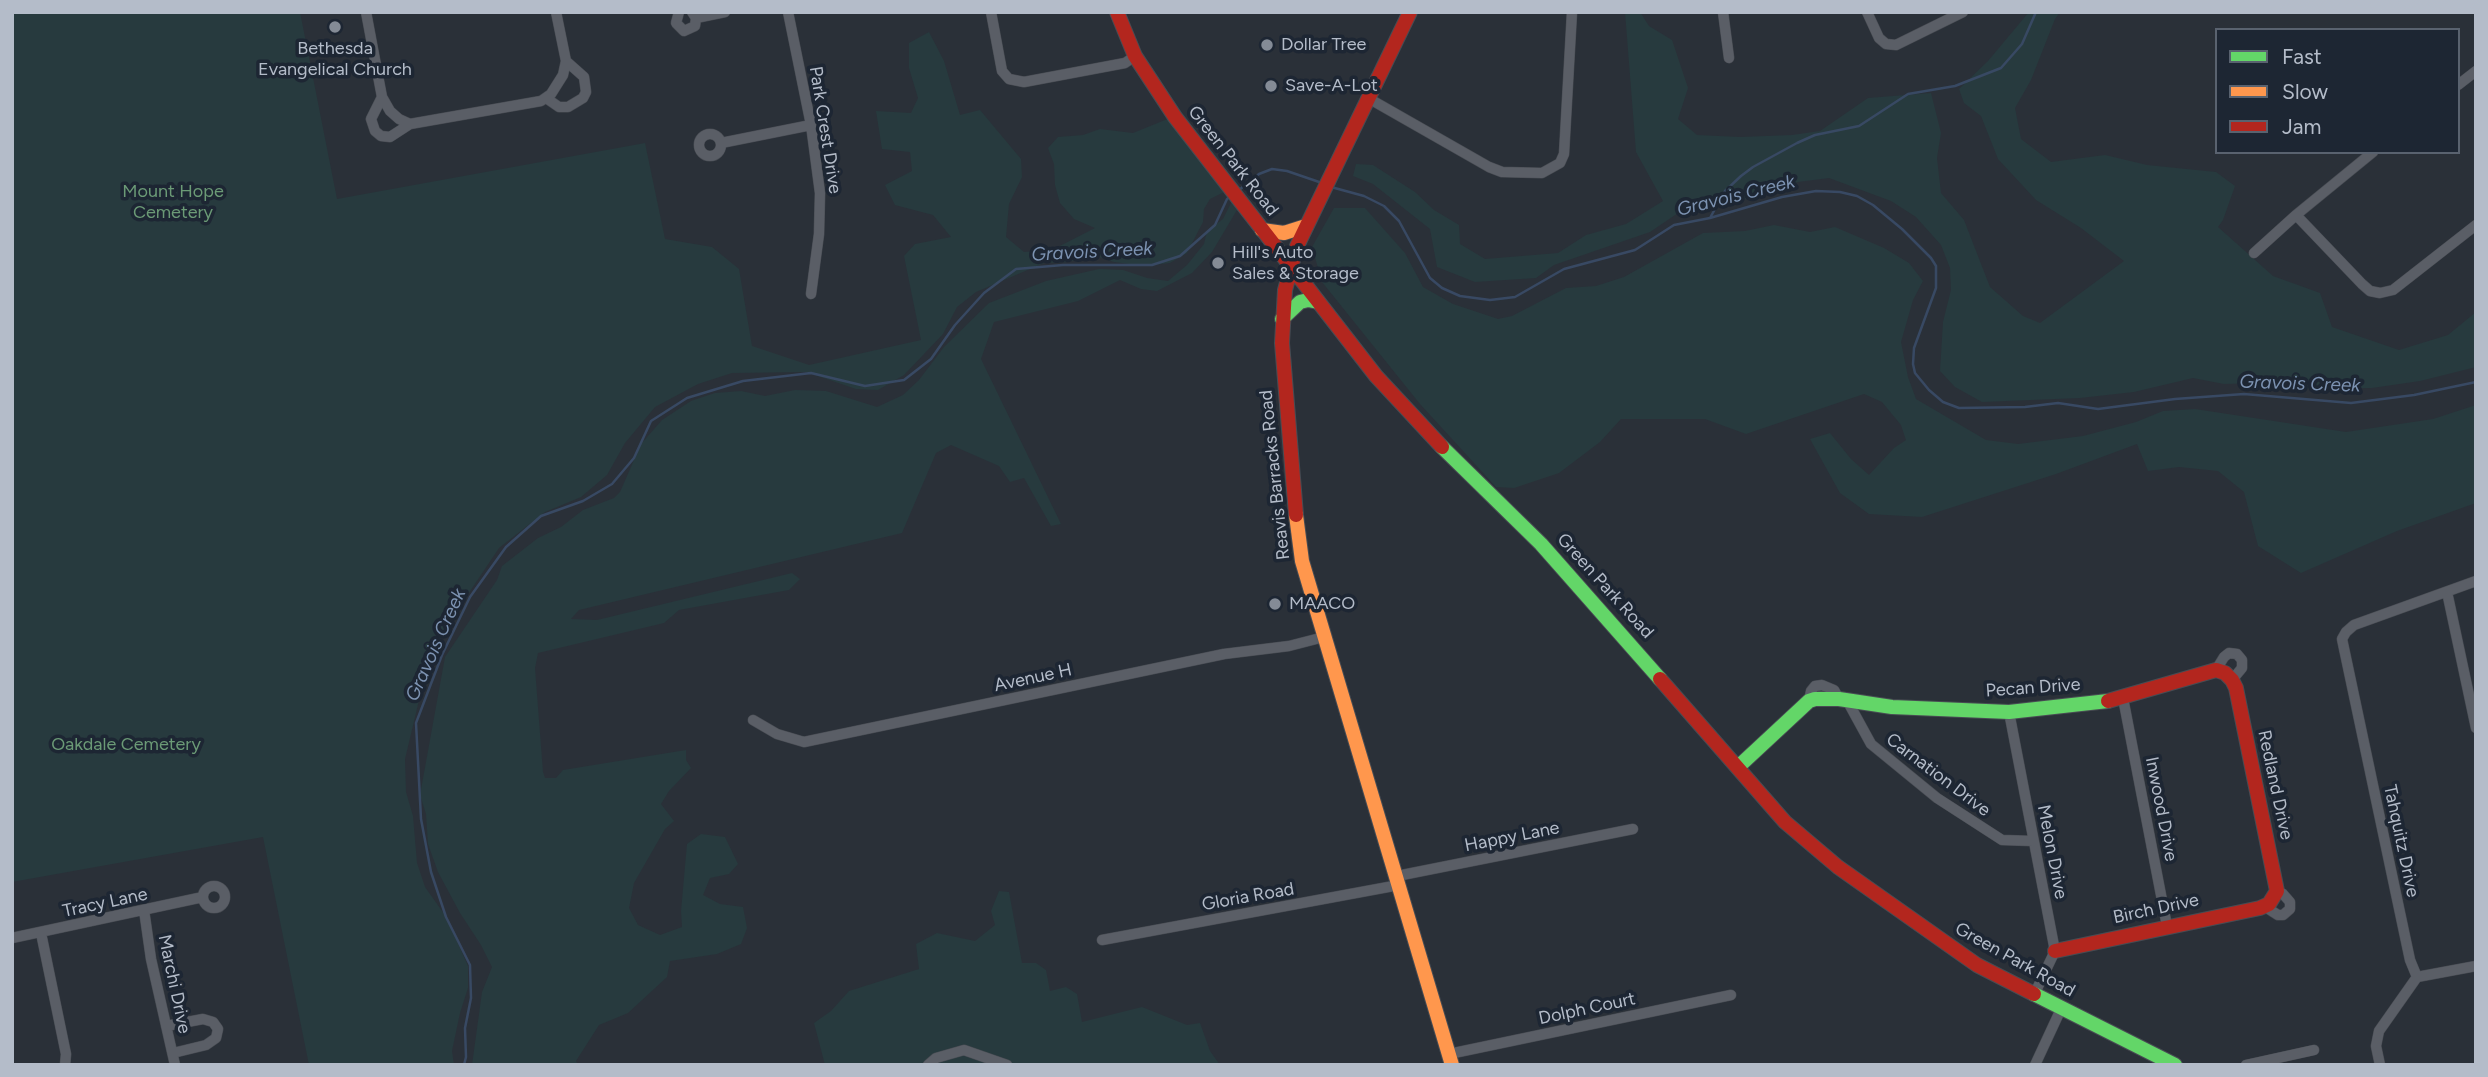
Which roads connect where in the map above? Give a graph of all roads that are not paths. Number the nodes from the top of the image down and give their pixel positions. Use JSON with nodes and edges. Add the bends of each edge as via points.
{"nodes":[{"id":1,"x":366,"y":12,"type":"edge"},
{"id":2,"x":556,"y":12,"type":"edge"},
{"id":3,"x":679,"y":12,"type":"edge"},
{"id":4,"x":725,"y":12,"type":"edge"},
{"id":5,"x":788,"y":12,"type":"edge"},
{"id":6,"x":991,"y":12,"type":"edge"},
{"id":7,"x":1117,"y":12,"type":"edge"},
{"id":8,"x":1410,"y":12,"type":"edge"},
{"id":9,"x":1572,"y":12,"type":"edge"},
{"id":10,"x":1723,"y":12,"type":"edge"},
{"id":11,"x":1867,"y":12,"type":"edge"},
{"id":12,"x":1963,"y":12,"type":"edge"},
{"id":13,"x":694,"y":15,"type":"edge"},
{"id":14,"x":1135,"y":56,"type":"junction"},
{"id":15,"x":1729,"y":58,"type":"dead end"},
{"id":16,"x":566,"y":61,"type":"junction"},
{"id":17,"x":2476,"y":71,"type":"edge"},
{"id":18,"x":2460,"y":83,"type":"edge"},
{"id":19,"x":382,"y":97,"type":"junction"},
{"id":20,"x":546,"y":98,"type":"junction"},
{"id":21,"x":1368,"y":99,"type":"junction"},
{"id":22,"x":410,"y":124,"type":"junction"},
{"id":23,"x":811,"y":125,"type":"junction"},
{"id":24,"x":721,"y":143,"type":"dead end"},
{"id":25,"x":2371,"y":154,"type":"edge"},
{"id":26,"x":2296,"y":215,"type":"junction"},
{"id":27,"x":1307,"y":223,"type":"junction"},
{"id":28,"x":2476,"y":225,"type":"edge"},
{"id":29,"x":1262,"y":230,"type":"junction"},
{"id":30,"x":2254,"y":253,"type":"dead end"},
{"id":31,"x":1290,"y":266,"type":"junction"},
{"id":32,"x":811,"y":294,"type":"dead end"},
{"id":33,"x":1318,"y":302,"type":"junction"},
{"id":34,"x":1282,"y":319,"type":"junction"},
{"id":35,"x":2476,"y":581,"type":"edge"},
{"id":36,"x":2447,"y":592,"type":"junction"},
{"id":37,"x":1324,"y":637,"type":"junction"},
{"id":38,"x":2225,"y":674,"type":"joint"},
{"id":39,"x":2123,"y":698,"type":"junction"},
{"id":40,"x":1843,"y":700,"type":"junction"},
{"id":41,"x":2009,"y":712,"type":"junction"},
{"id":42,"x":753,"y":720,"type":"dead end"},
{"id":43,"x":2476,"y":728,"type":"edge"},
{"id":44,"x":1738,"y":767,"type":"junction"},
{"id":45,"x":1633,"y":830,"type":"dead end"},
{"id":46,"x":2033,"y":841,"type":"junction"},
{"id":47,"x":1398,"y":881,"type":"junction"},
{"id":48,"x":203,"y":897,"type":"dead end"},
{"id":49,"x":2272,"y":898,"type":"joint"},
{"id":50,"x":144,"y":910,"type":"junction"},
{"id":51,"x":2167,"y":926,"type":"junction"},
{"id":52,"x":41,"y":933,"type":"junction"},
{"id":53,"x":12,"y":938,"type":"edge"},
{"id":54,"x":1102,"y":940,"type":"dead end"},
{"id":55,"x":2055,"y":951,"type":"junction"},
{"id":56,"x":2476,"y":966,"type":"edge"},
{"id":57,"x":2417,"y":977,"type":"junction"},
{"id":58,"x":1731,"y":995,"type":"dead end"},
{"id":59,"x":2034,"y":995,"type":"junction"},
{"id":60,"x":2061,"y":1009,"type":"junction"},
{"id":61,"x":166,"y":1026,"type":"junction"},
{"id":62,"x":2314,"y":1050,"type":"dead end"},
{"id":63,"x":173,"y":1053,"type":"junction"},
{"id":64,"x":1451,"y":1059,"type":"edge"},
{"id":65,"x":65,"y":1065,"type":"edge"},
{"id":66,"x":175,"y":1065,"type":"edge"},
{"id":67,"x":928,"y":1065,"type":"edge"},
{"id":68,"x":1007,"y":1065,"type":"edge"},
{"id":69,"x":2035,"y":1065,"type":"edge"},
{"id":70,"x":2175,"y":1065,"type":"edge"},
{"id":71,"x":2246,"y":1065,"type":"edge"},
{"id":72,"x":2380,"y":1065,"type":"edge"}],
"edges":[{"from":1,"to":19,"type":"street"},
{"from":2,"to":16,"type":"street"},
{"from":3,"to":13,"type":"street","via":[[676,23],[684,31],[692,29]]},
{"from":4,"to":13,"type":"street"},
{"from":5,"to":23,"type":"street","name":"Park Crest Drive"},
{"from":6,"to":14,"type":"street","via":[[1002,71],[1009,79],[1024,82],[1125,63]]},
{"from":7,"to":14,"type":"street","name":"Green Park Road"},
{"from":8,"to":21,"type":"street","name":"Reavis Barracks Road"},
{"from":9,"to":21,"type":"street","via":[[1564,153],[1559,163],[1542,173],[1496,169]]},
{"from":10,"to":15,"type":"street"},
{"from":11,"to":12,"type":"street","via":[[1879,38],[1896,45]]},
{"from":14,"to":29,"type":"street","name":"Green Park Road","via":[[1170,110]]},
{"from":16,"to":20,"type":"street","via":[[558,85]]},
{"from":16,"to":20,"type":"street","via":[[584,77],[586,92],[568,107]]},
{"from":17,"to":18,"type":"street"},
{"from":19,"to":22,"type":"street","via":[[390,111]]},
{"from":19,"to":22,"type":"street","via":[[371,119],[375,131],[390,137]]},
{"from":20,"to":22,"type":"street"},
{"from":21,"to":27,"type":"street","name":"Reavis Barracks Road"},
{"from":23,"to":24,"type":"street"},
{"from":23,"to":32,"type":"street","name":"Park Crest Drive","via":[[820,193],[820,234]]},
{"from":25,"to":26,"type":"street"},
{"from":26,"to":28,"type":"street","via":[[2362,284],[2380,293],[2393,290]]},
{"from":26,"to":30,"type":"street"},
{"from":27,"to":29,"type":"street","via":[[1284,233]]},
{"from":27,"to":31,"type":"street","name":"Reavis Barracks Road"},
{"from":29,"to":31,"type":"street","name":"Green Park Road"},
{"from":31,"to":33,"type":"street","name":"Green Park Road"},
{"from":31,"to":34,"type":"street","name":"Reavis Barracks Road"},
{"from":33,"to":34,"type":"street","via":[[1300,303]]},
{"from":33,"to":44,"type":"street","name":"Green Park Road","via":[[1395,399],[1554,557]]},
{"from":34,"to":37,"type":"street","name":"Reavis Barracks Road","via":[[1297,529]]},
{"from":35,"to":36,"type":"street"},
{"from":36,"to":43,"type":"street"},
{"from":36,"to":57,"type":"street","name":"Tahquitz Drive","via":[[2354,625],[2342,639]]},
{"from":37,"to":42,"type":"street","name":"Avenue H","via":[[804,742]]},
{"from":37,"to":47,"type":"street","name":"Reavis Barracks Road"},
{"from":38,"to":39,"type":"street","name":"Pecan Drive"},
{"from":38,"to":49,"type":"street","name":"Redland Drive","via":[[2236,688]]},
{"from":39,"to":41,"type":"street","name":"Pecan Drive"},
{"from":39,"to":51,"type":"street","name":"Inwood Drive"},
{"from":40,"to":41,"type":"street","name":"Pecan Drive"},
{"from":40,"to":44,"type":"street","name":"Pecan Drive","via":[[1809,701]]},
{"from":40,"to":46,"type":"street","name":"Carnation Drive","via":[[1871,744],[1937,798],[2002,840]]},
{"from":41,"to":46,"type":"street","name":"Melon Drive"},
{"from":44,"to":59,"type":"street","name":"Green Park Road","via":[[1793,829],[1838,867],[1956,952]]},
{"from":45,"to":47,"type":"street","name":"Happy Lane"},
{"from":46,"to":55,"type":"street","name":"Melon Drive"},
{"from":47,"to":54,"type":"street","name":"Gloria Road"},
{"from":47,"to":64,"type":"street","name":"Reavis Barracks Road"},
{"from":48,"to":50,"type":"street","name":"Tracy Lane"},
{"from":49,"to":51,"type":"street","name":"Birch Drive"},
{"from":50,"to":52,"type":"street","name":"Tracy Lane"},
{"from":50,"to":61,"type":"street","name":"Marchi Drive"},
{"from":51,"to":55,"type":"street","name":"Birch Drive"},
{"from":52,"to":53,"type":"street","name":"Tracy Lane"},
{"from":52,"to":65,"type":"street"},
{"from":55,"to":59,"type":"street"},
{"from":56,"to":57,"type":"street"},
{"from":57,"to":72,"type":"street","via":[[2379,1031]]},
{"from":58,"to":64,"type":"street","name":"Dolph Court"},
{"from":59,"to":60,"type":"street","name":"Green Park Road"},
{"from":60,"to":69,"type":"street"},
{"from":60,"to":70,"type":"street","name":"Green Park Road"},
{"from":61,"to":63,"type":"street","name":"Marchi Drive"},
{"from":61,"to":63,"type":"street","via":[[203,1019],[213,1021],[218,1029],[206,1045]]},
{"from":62,"to":71,"type":"street"},
{"from":63,"to":66,"type":"street","name":"Marchi Drive"},
{"from":67,"to":68,"type":"street","via":[[964,1050]]}]}
